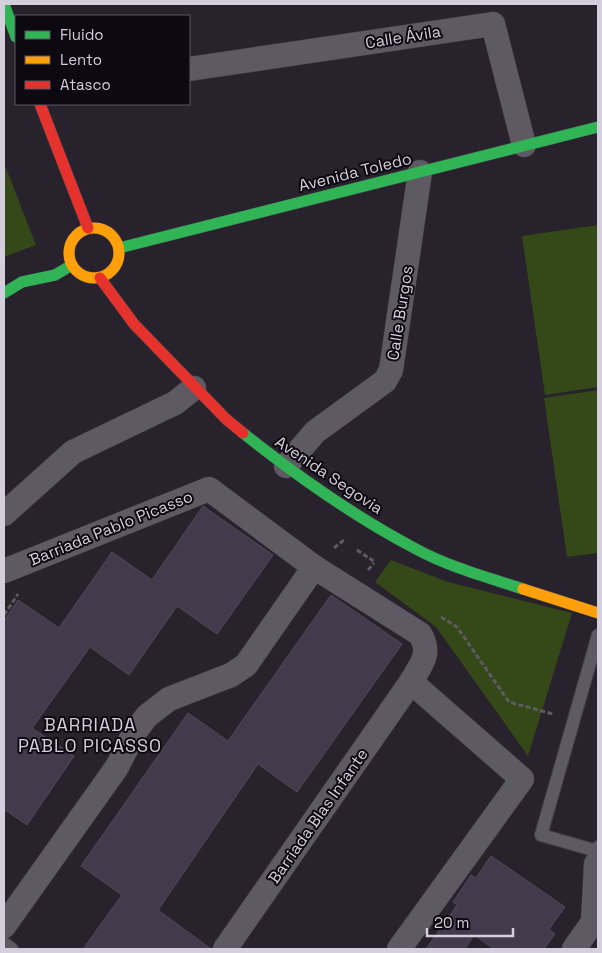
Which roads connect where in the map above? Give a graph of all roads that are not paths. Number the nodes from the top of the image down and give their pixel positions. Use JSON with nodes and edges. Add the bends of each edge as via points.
{"nodes":[{"id":1,"x":4,"y":4,"type":"edge"},
{"id":2,"x":15,"y":34,"type":"edge"},
{"id":3,"x":190,"y":69,"type":"edge"},
{"id":4,"x":40,"y":105,"type":"edge"},
{"id":5,"x":598,"y":127,"type":"edge"},
{"id":6,"x":524,"y":145,"type":"junction"},
{"id":7,"x":420,"y":172,"type":"junction"},
{"id":8,"x":88,"y":228,"type":"junction"},
{"id":9,"x":119,"y":248,"type":"junction"},
{"id":10,"x":72,"y":266,"type":"junction"},
{"id":11,"x":100,"y":278,"type":"junction"},
{"id":12,"x":4,"y":292,"type":"edge"},
{"id":13,"x":194,"y":388,"type":"junction"},
{"id":14,"x":286,"y":466,"type":"junction"},
{"id":15,"x":4,"y":514,"type":"edge"},
{"id":16,"x":314,"y":567,"type":"junction"},
{"id":17,"x":4,"y":571,"type":"edge"},
{"id":18,"x":598,"y":613,"type":"edge"},
{"id":19,"x":598,"y":635,"type":"edge"},
{"id":20,"x":411,"y":682,"type":"junction"},
{"id":21,"x":597,"y":856,"type":"edge"},
{"id":22,"x":4,"y":926,"type":"edge"},
{"id":23,"x":4,"y":943,"type":"edge"},
{"id":24,"x":580,"y":947,"type":"edge"},
{"id":25,"x":12,"y":949,"type":"edge"},
{"id":26,"x":225,"y":949,"type":"edge"},
{"id":27,"x":399,"y":949,"type":"edge"}],
"edges":[{"from":1,"to":2,"type":"street"},
{"from":3,"to":6,"type":"street","name":"Calle Ávila","via":[[493,24]]},
{"from":4,"to":8,"type":"street"},
{"from":5,"to":6,"type":"street","name":"Avenida Toledo"},
{"from":6,"to":7,"type":"street","name":"Avenida Toledo"},
{"from":7,"to":9,"type":"street","name":"Avenida Toledo"},
{"from":7,"to":14,"type":"street","name":"Calle Burgos","via":[[391,370],[385,381],[315,432]]},
{"from":8,"to":9,"type":"street","via":[[111,234]]},
{"from":8,"to":10,"type":"street","via":[[70,243],[68,250]]},
{"from":9,"to":11,"type":"street","via":[[118,263]]},
{"from":10,"to":11,"type":"street","via":[[84,277]]},
{"from":10,"to":12,"type":"street","via":[[55,275],[22,282]]},
{"from":11,"to":13,"type":"street","name":"Avenida Segovia","via":[[134,324]]},
{"from":13,"to":14,"type":"street","name":"Avenida Segovia","via":[[248,439]]},
{"from":13,"to":15,"type":"street","via":[[175,403],[73,452]]},
{"from":14,"to":18,"type":"street","name":"Avenida Segovia","via":[[394,538],[454,566]]},
{"from":16,"to":17,"type":"street","name":"Barriada Pablo Picasso","via":[[209,490]]},
{"from":16,"to":20,"type":"street","name":"Barriada Blas Infante","via":[[420,634],[426,644],[426,656]]},
{"from":16,"to":22,"type":"street","via":[[246,665],[231,675],[169,699],[147,716],[134,733],[118,767]]},
{"from":19,"to":21,"type":"lane","via":[[541,835],[597,851]]},
{"from":20,"to":26,"type":"street","name":"Barriada Blas Infante"},
{"from":20,"to":27,"type":"street","via":[[522,779]]},
{"from":21,"to":24,"type":"street","via":[[593,922]]},
{"from":23,"to":25,"type":"lane"}]}
